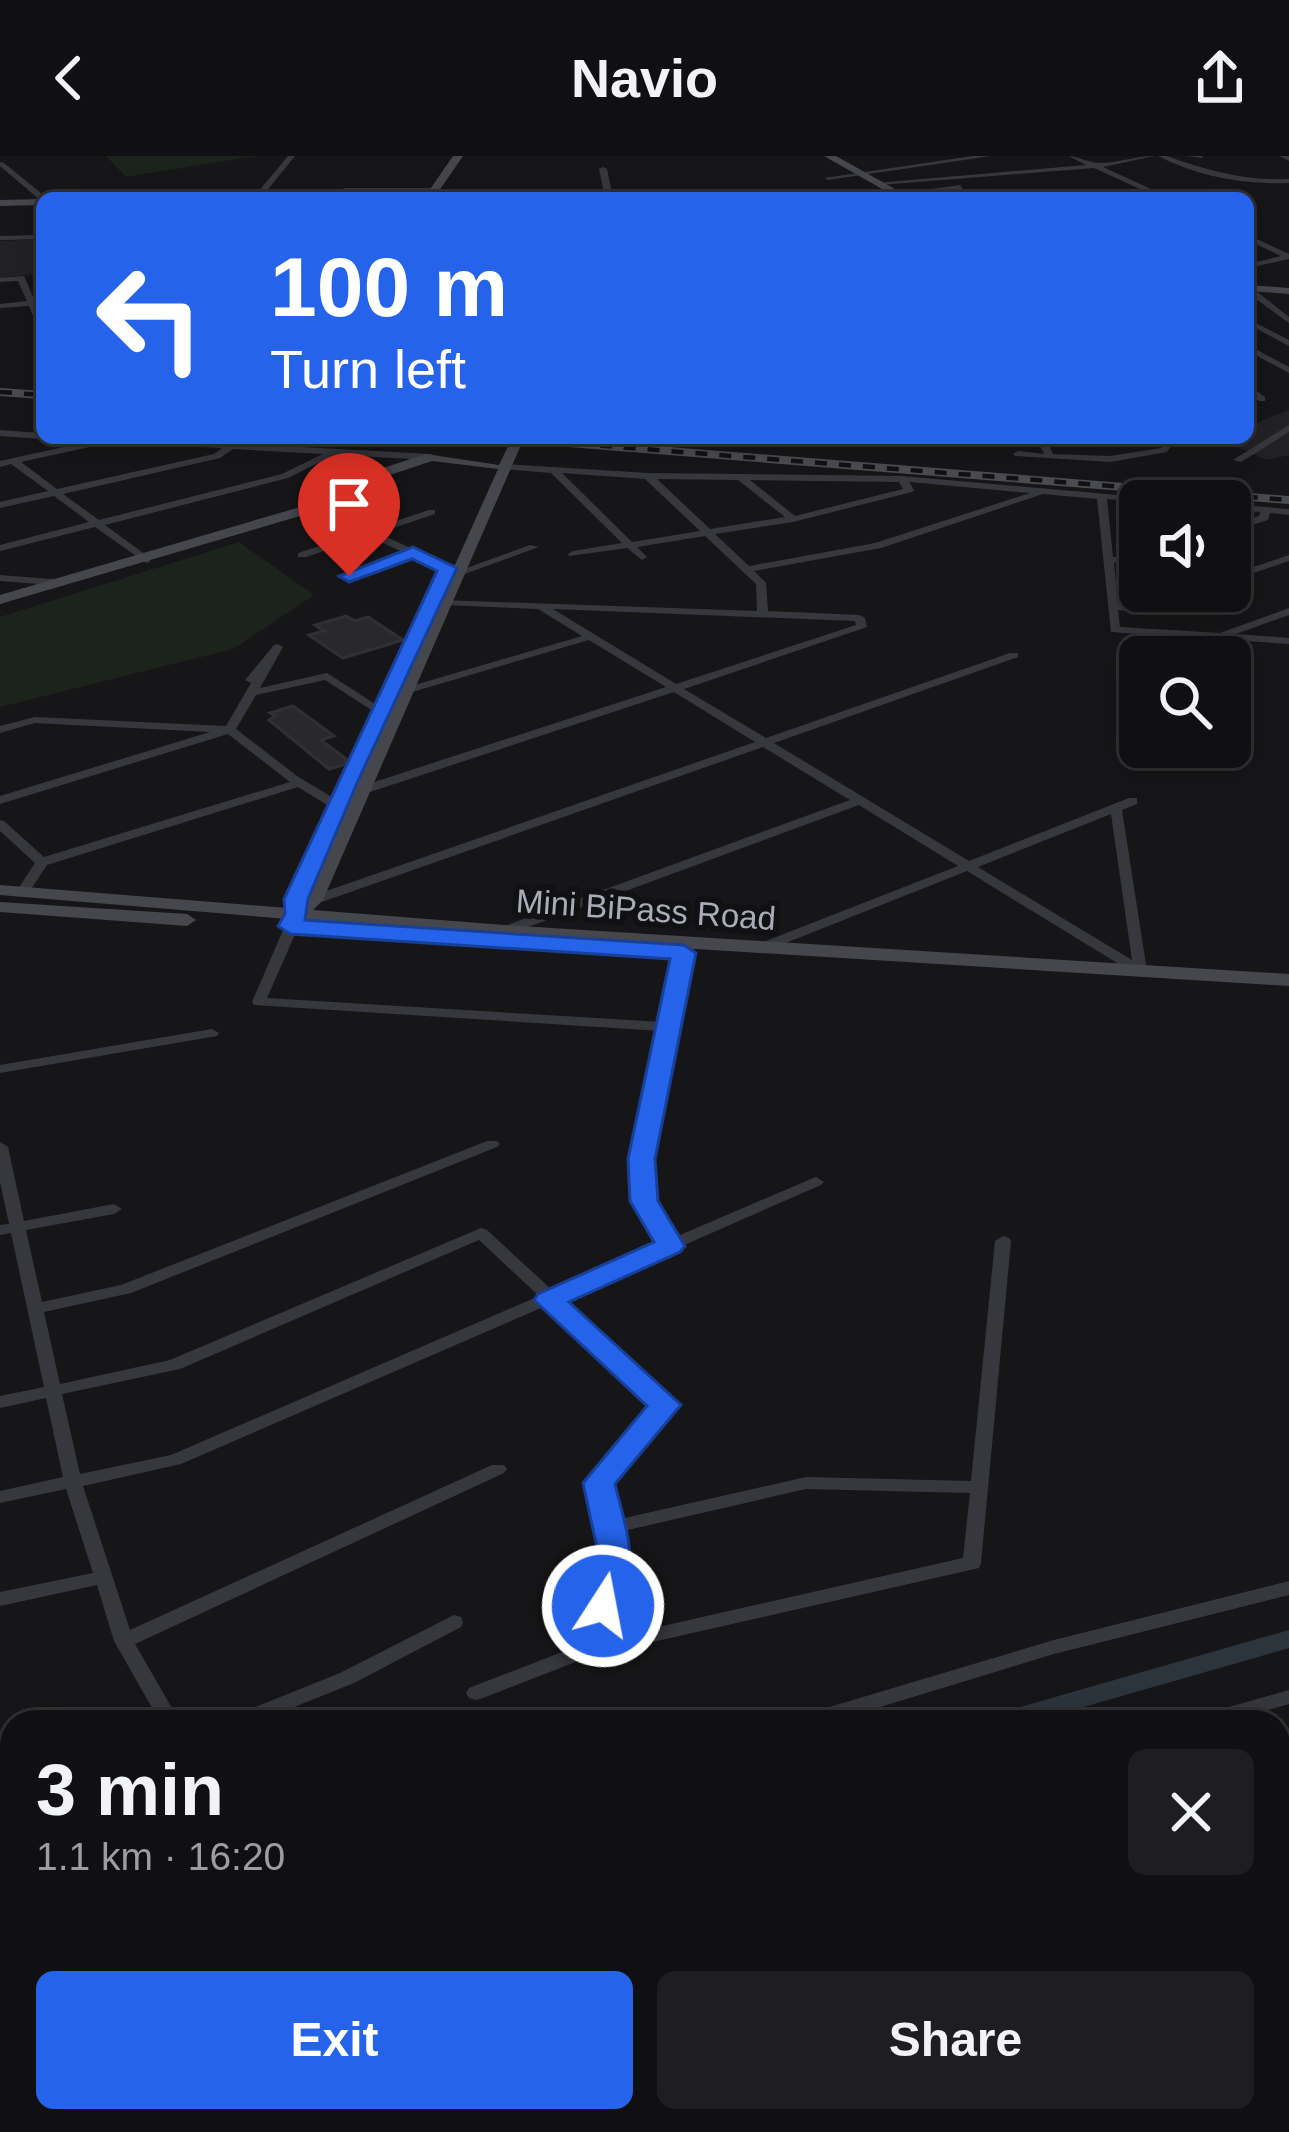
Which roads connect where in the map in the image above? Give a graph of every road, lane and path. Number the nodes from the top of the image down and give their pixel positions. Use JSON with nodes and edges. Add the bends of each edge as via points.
{"nodes":[{"id":1,"x":292,"y":156,"type":"edge"},
{"id":2,"x":446,"y":156,"type":"edge"},
{"id":3,"x":458,"y":156,"type":"edge"},
{"id":4,"x":829,"y":156,"type":"edge"},
{"id":5,"x":908,"y":156,"type":"edge"},
{"id":6,"x":988,"y":156,"type":"edge"},
{"id":7,"x":1072,"y":156,"type":"edge"},
{"id":8,"x":1151,"y":156,"type":"edge"},
{"id":9,"x":1161,"y":156,"type":"edge"},
{"id":10,"x":1190,"y":156,"type":"edge"},
{"id":11,"x":1201,"y":156,"type":"edge"},
{"id":12,"x":962,"y":158,"type":"edge"},
{"id":13,"x":2,"y":164,"type":"edge"},
{"id":14,"x":925,"y":164,"type":"junction"},
{"id":15,"x":1096,"y":166,"type":"junction"},
{"id":16,"x":602,"y":169,"type":"dead end"},
{"id":17,"x":862,"y":172,"type":"junction"},
{"id":18,"x":829,"y":178,"type":"dead end"},
{"id":19,"x":349,"y":180,"type":"dead end"},
{"id":20,"x":880,"y":183,"type":"junction"},
{"id":21,"x":1289,"y":184,"type":"edge"},
{"id":22,"x":960,"y":188,"type":"dead end"},
{"id":23,"x":1148,"y":190,"type":"junction"},
{"id":24,"x":262,"y":192,"type":"edge"},
{"id":25,"x":341,"y":192,"type":"edge"},
{"id":26,"x":428,"y":192,"type":"edge"},
{"id":27,"x":429,"y":192,"type":"edge"},
{"id":28,"x":608,"y":192,"type":"edge"},
{"id":29,"x":896,"y":192,"type":"edge"},
{"id":30,"x":932,"y":192,"type":"edge"},
{"id":31,"x":1131,"y":192,"type":"edge"},
{"id":32,"x":1153,"y":192,"type":"edge"},
{"id":33,"x":36,"y":196,"type":"edge"},
{"id":34,"x":36,"y":203,"type":"edge"},
{"id":35,"x":0,"y":206,"type":"edge"},
{"id":36,"x":36,"y":237,"type":"edge"},
{"id":37,"x":0,"y":238,"type":"edge"},
{"id":38,"x":1254,"y":240,"type":"edge"},
{"id":39,"x":1254,"y":265,"type":"edge"},
{"id":40,"x":0,"y":280,"type":"edge"},
{"id":41,"x":1254,"y":291,"type":"edge"},
{"id":42,"x":1289,"y":292,"type":"edge"},
{"id":43,"x":1254,"y":295,"type":"edge"},
{"id":44,"x":31,"y":303,"type":"junction"},
{"id":45,"x":0,"y":306,"type":"edge"},
{"id":46,"x":36,"y":314,"type":"edge"},
{"id":47,"x":1289,"y":321,"type":"edge"},
{"id":48,"x":1254,"y":324,"type":"edge"},
{"id":49,"x":1289,"y":343,"type":"edge"},
{"id":50,"x":1254,"y":351,"type":"edge"},
{"id":51,"x":1289,"y":370,"type":"edge"},
{"id":52,"x":1254,"y":393,"type":"edge"},
{"id":53,"x":1262,"y":399,"type":"dead end"},
{"id":54,"x":1289,"y":428,"type":"edge"},
{"id":55,"x":0,"y":433,"type":"edge"},
{"id":56,"x":36,"y":436,"type":"edge"},
{"id":57,"x":92,"y":444,"type":"edge"},
{"id":58,"x":180,"y":444,"type":"edge"},
{"id":59,"x":505,"y":444,"type":"edge"},
{"id":60,"x":514,"y":444,"type":"edge"},
{"id":61,"x":1044,"y":444,"type":"edge"},
{"id":62,"x":1167,"y":444,"type":"edge"},
{"id":63,"x":232,"y":447,"type":"junction"},
{"id":64,"x":332,"y":453,"type":"junction"},
{"id":65,"x":1018,"y":454,"type":"dead end"},
{"id":66,"x":431,"y":457,"type":"junction"},
{"id":67,"x":1050,"y":457,"type":"junction"},
{"id":68,"x":1238,"y":460,"type":"dead end"},
{"id":69,"x":13,"y":461,"type":"junction"},
{"id":70,"x":0,"y":464,"type":"edge"},
{"id":71,"x":498,"y":466,"type":"junction"},
{"id":72,"x":555,"y":472,"type":"junction"},
{"id":73,"x":648,"y":476,"type":"junction"},
{"id":74,"x":741,"y":478,"type":"junction"},
{"id":75,"x":902,"y":479,"type":"junction"},
{"id":76,"x":1043,"y":491,"type":"junction"},
{"id":77,"x":54,"y":492,"type":"junction"},
{"id":78,"x":1102,"y":496,"type":"junction"},
{"id":79,"x":1119,"y":497,"type":"edge"},
{"id":80,"x":0,"y":505,"type":"edge"},
{"id":81,"x":312,"y":508,"type":"junction"},
{"id":82,"x":1251,"y":509,"type":"edge"},
{"id":83,"x":1265,"y":510,"type":"junction"},
{"id":84,"x":432,"y":512,"type":"dead end"},
{"id":85,"x":1289,"y":512,"type":"edge"},
{"id":86,"x":794,"y":519,"type":"junction"},
{"id":87,"x":1251,"y":522,"type":"edge"},
{"id":88,"x":96,"y":523,"type":"junction"},
{"id":89,"x":368,"y":533,"type":"junction"},
{"id":90,"x":708,"y":533,"type":"junction"},
{"id":91,"x":628,"y":545,"type":"junction"},
{"id":92,"x":534,"y":547,"type":"dead end"},
{"id":93,"x":0,"y":548,"type":"edge"},
{"id":94,"x":413,"y":553,"type":"junction"},
{"id":95,"x":573,"y":554,"type":"dead end"},
{"id":96,"x":302,"y":555,"type":"dead end"},
{"id":97,"x":642,"y":557,"type":"dead end"},
{"id":98,"x":1289,"y":558,"type":"edge"},
{"id":99,"x":1119,"y":559,"type":"edge"},
{"id":100,"x":146,"y":560,"type":"junction"},
{"id":101,"x":1108,"y":560,"type":"junction"},
{"id":102,"x":747,"y":569,"type":"junction"},
{"id":103,"x":453,"y":571,"type":"junction"},
{"id":104,"x":1251,"y":571,"type":"edge"},
{"id":105,"x":349,"y":576,"type":"dead end"},
{"id":106,"x":0,"y":578,"type":"edge"},
{"id":107,"x":64,"y":584,"type":"junction"},
{"id":108,"x":0,"y":600,"type":"edge"},
{"id":109,"x":446,"y":602,"type":"junction"},
{"id":110,"x":539,"y":605,"type":"junction"},
{"id":111,"x":1113,"y":606,"type":"junction"},
{"id":112,"x":1119,"y":606,"type":"edge"},
{"id":113,"x":1289,"y":610,"type":"edge"},
{"id":114,"x":763,"y":614,"type":"junction"},
{"id":115,"x":1220,"y":636,"type":"joint"},
{"id":116,"x":589,"y":638,"type":"junction"},
{"id":117,"x":1251,"y":638,"type":"edge"},
{"id":118,"x":1289,"y":640,"type":"edge"},
{"id":119,"x":1014,"y":655,"type":"dead end"},
{"id":120,"x":667,"y":687,"type":"junction"},
{"id":121,"x":405,"y":691,"type":"junction"},
{"id":122,"x":380,"y":711,"type":"junction"},
{"id":123,"x":0,"y":730,"type":"edge"},
{"id":124,"x":230,"y":730,"type":"junction"},
{"id":125,"x":760,"y":743,"type":"junction"},
{"id":126,"x":300,"y":783,"type":"junction"},
{"id":127,"x":360,"y":790,"type":"junction"},
{"id":128,"x":0,"y":800,"type":"edge"},
{"id":129,"x":1133,"y":801,"type":"dead end"},
{"id":130,"x":858,"y":802,"type":"junction"},
{"id":131,"x":336,"y":805,"type":"junction"},
{"id":132,"x":1116,"y":808,"type":"junction"},
{"id":133,"x":0,"y":824,"type":"edge"},
{"id":134,"x":42,"y":862,"type":"junction"},
{"id":135,"x":965,"y":866,"type":"junction"},
{"id":136,"x":0,"y":890,"type":"edge"},
{"id":137,"x":22,"y":892,"type":"junction"},
{"id":138,"x":314,"y":900,"type":"junction"},
{"id":139,"x":0,"y":907,"type":"edge"},
{"id":140,"x":293,"y":920,"type":"junction"},
{"id":141,"x":504,"y":931,"type":"junction"},
{"id":142,"x":763,"y":946,"type":"junction"},
{"id":143,"x":684,"y":953,"type":"junction"},
{"id":144,"x":1140,"y":977,"type":"junction"},
{"id":145,"x":1289,"y":980,"type":"edge"},
{"id":146,"x":1289,"y":994,"type":"edge"},
{"id":147,"x":668,"y":1027,"type":"junction"},
{"id":148,"x":212,"y":1033,"type":"dead end"},
{"id":149,"x":0,"y":1069,"type":"edge"},
{"id":150,"x":492,"y":1144,"type":"dead end"},
{"id":151,"x":0,"y":1147,"type":"edge"},
{"id":152,"x":816,"y":1182,"type":"dead end"},
{"id":153,"x":114,"y":1209,"type":"dead end"},
{"id":154,"x":9,"y":1228,"type":"edge"},
{"id":155,"x":1004,"y":1241,"type":"dead end"},
{"id":156,"x":670,"y":1246,"type":"junction"},
{"id":157,"x":549,"y":1300,"type":"junction"},
{"id":158,"x":35,"y":1309,"type":"junction"},
{"id":159,"x":53,"y":1390,"type":"junction"},
{"id":160,"x":0,"y":1402,"type":"edge"},
{"id":161,"x":498,"y":1469,"type":"dead end"},
{"id":162,"x":73,"y":1482,"type":"junction"},
{"id":163,"x":979,"y":1487,"type":"junction"},
{"id":164,"x":0,"y":1497,"type":"edge"},
{"id":165,"x":609,"y":1528,"type":"junction"},
{"id":166,"x":104,"y":1577,"type":"junction"},
{"id":167,"x":1289,"y":1588,"type":"edge"},
{"id":168,"x":0,"y":1599,"type":"edge"},
{"id":169,"x":454,"y":1622,"type":"dead end"},
{"id":170,"x":124,"y":1641,"type":"junction"},
{"id":171,"x":589,"y":1650,"type":"junction"},
{"id":172,"x":476,"y":1693,"type":"dead end"},
{"id":173,"x":1289,"y":1697,"type":"edge"},
{"id":174,"x":163,"y":1710,"type":"edge"},
{"id":175,"x":267,"y":1710,"type":"edge"},
{"id":176,"x":846,"y":1710,"type":"edge"},
{"id":177,"x":1243,"y":1710,"type":"edge"}],
"edges":[{"from":1,"to":24,"type":"street"},
{"from":2,"to":26,"type":"street"},
{"from":3,"to":27,"type":"street"},
{"from":4,"to":17,"type":"street"},
{"from":5,"to":14,"type":"street"},
{"from":6,"to":12,"type":"street"},
{"from":7,"to":15,"type":"street"},
{"from":8,"to":15,"type":"street"},
{"from":9,"to":21,"type":"street","via":[[1221,178]]},
{"from":10,"to":11,"type":"street"},
{"from":12,"to":14,"type":"street"},
{"from":13,"to":33,"type":"street"},
{"from":14,"to":17,"type":"street"},
{"from":15,"to":20,"type":"street"},
{"from":15,"to":23,"type":"street"},
{"from":16,"to":28,"type":"street"},
{"from":17,"to":18,"type":"street"},
{"from":17,"to":20,"type":"street"},
{"from":19,"to":25,"type":"street"},
{"from":20,"to":29,"type":"street"},
{"from":22,"to":30,"type":"street"},
{"from":23,"to":31,"type":"street"},
{"from":23,"to":32,"type":"street"},
{"from":34,"to":35,"type":"street"},
{"from":36,"to":37,"type":"street"},
{"from":38,"to":39,"type":"street","via":[[1289,257]]},
{"from":40,"to":44,"type":"street","via":[[21,278]]},
{"from":41,"to":42,"type":"street"},
{"from":43,"to":47,"type":"street"},
{"from":44,"to":45,"type":"street"},
{"from":44,"to":46,"type":"street"},
{"from":48,"to":49,"type":"street"},
{"from":50,"to":51,"type":"street"},
{"from":52,"to":53,"type":"street"},
{"from":54,"to":68,"type":"street"},
{"from":55,"to":56,"type":"street"},
{"from":57,"to":69,"type":"street"},
{"from":58,"to":63,"type":"street"},
{"from":59,"to":71,"type":"street"},
{"from":60,"to":71,"type":"street"},
{"from":61,"to":67,"type":"street"},
{"from":62,"to":67,"type":"street","via":[[1137,457]]},
{"from":63,"to":64,"type":"street"},
{"from":63,"to":77,"type":"street"},
{"from":64,"to":66,"type":"street"},
{"from":64,"to":88,"type":"street","via":[[285,476]]},
{"from":65,"to":67,"type":"street"},
{"from":66,"to":71,"type":"street"},
{"from":66,"to":81,"type":"street"},
{"from":69,"to":70,"type":"street"},
{"from":69,"to":77,"type":"street"},
{"from":71,"to":72,"type":"street"},
{"from":71,"to":103,"type":"street"},
{"from":72,"to":73,"type":"street"},
{"from":72,"to":91,"type":"street"},
{"from":73,"to":74,"type":"street"},
{"from":73,"to":90,"type":"street"},
{"from":74,"to":75,"type":"street"},
{"from":74,"to":86,"type":"street"},
{"from":75,"to":76,"type":"street"},
{"from":75,"to":86,"type":"street","via":[[909,490]]},
{"from":76,"to":78,"type":"street"},
{"from":76,"to":102,"type":"street","via":[[878,546]]},
{"from":77,"to":80,"type":"street"},
{"from":77,"to":88,"type":"street"},
{"from":78,"to":79,"type":"street"},
{"from":78,"to":101,"type":"street"},
{"from":81,"to":89,"type":"street"},
{"from":81,"to":100,"type":"street"},
{"from":82,"to":83,"type":"street"},
{"from":83,"to":85,"type":"street"},
{"from":83,"to":87,"type":"street"},
{"from":84,"to":89,"type":"street"},
{"from":86,"to":90,"type":"street"},
{"from":88,"to":93,"type":"street"},
{"from":88,"to":100,"type":"street"},
{"from":89,"to":94,"type":"street"},
{"from":89,"to":96,"type":"street"},
{"from":90,"to":91,"type":"street"},
{"from":90,"to":102,"type":"street"},
{"from":91,"to":95,"type":"street"},
{"from":91,"to":97,"type":"street"},
{"from":92,"to":103,"type":"street"},
{"from":94,"to":103,"type":"street"},
{"from":94,"to":105,"type":"street"},
{"from":98,"to":104,"type":"street"},
{"from":99,"to":101,"type":"street"},
{"from":100,"to":107,"type":"street"},
{"from":101,"to":111,"type":"street"},
{"from":102,"to":114,"type":"street","via":[[763,590]]},
{"from":103,"to":109,"type":"street"},
{"from":103,"to":122,"type":"street"},
{"from":106,"to":107,"type":"street"},
{"from":107,"to":108,"type":"street"},
{"from":109,"to":110,"type":"street"},
{"from":109,"to":121,"type":"street"},
{"from":110,"to":114,"type":"street"},
{"from":110,"to":116,"type":"street"},
{"from":111,"to":112,"type":"street"},
{"from":111,"to":115,"type":"street","via":[[1115,630]]},
{"from":113,"to":115,"type":"street"},
{"from":114,"to":120,"type":"street","via":[[860,618],[862,627]]},
{"from":116,"to":120,"type":"street"},
{"from":116,"to":121,"type":"street"},
{"from":117,"to":118,"type":"street"},
{"from":119,"to":125,"type":"street"},
{"from":120,"to":125,"type":"street"},
{"from":120,"to":127,"type":"street"},
{"from":121,"to":127,"type":"street"},
{"from":122,"to":124,"type":"street","via":[[327,676],[251,686]]},
{"from":122,"to":131,"type":"street"},
{"from":123,"to":124,"type":"street","via":[[35,720]]},
{"from":124,"to":126,"type":"street"},
{"from":124,"to":128,"type":"street"},
{"from":125,"to":130,"type":"street"},
{"from":125,"to":138,"type":"street"},
{"from":126,"to":131,"type":"street"},
{"from":126,"to":134,"type":"street"},
{"from":127,"to":138,"type":"street"},
{"from":129,"to":132,"type":"street"},
{"from":130,"to":135,"type":"street"},
{"from":130,"to":141,"type":"street"},
{"from":131,"to":140,"type":"street"},
{"from":132,"to":135,"type":"street"},
{"from":132,"to":144,"type":"street"},
{"from":133,"to":134,"type":"street"},
{"from":134,"to":137,"type":"street"},
{"from":135,"to":142,"type":"street"},
{"from":135,"to":144,"type":"street"},
{"from":136,"to":137,"type":"street","name":"Mini BiPass Road"},
{"from":137,"to":140,"type":"street","name":"Mini BiPass Road"},
{"from":138,"to":140,"type":"street"},
{"from":139,"to":140,"type":"street"},
{"from":140,"to":141,"type":"street","name":"Mini BiPass Road"},
{"from":140,"to":143,"type":"street"},
{"from":140,"to":147,"type":"street","via":[[259,1002]]},
{"from":141,"to":142,"type":"street","name":"Mini BiPass Road"},
{"from":142,"to":144,"type":"street","name":"Mini BiPass Road"},
{"from":143,"to":144,"type":"street"},
{"from":143,"to":147,"type":"street"},
{"from":144,"to":145,"type":"street","name":"Mini BiPass Road"},
{"from":144,"to":146,"type":"street"},
{"from":147,"to":156,"type":"street","via":[[641,1159],[644,1201]]},
{"from":148,"to":149,"type":"street"},
{"from":150,"to":158,"type":"street","via":[[125,1289]]},
{"from":151,"to":154,"type":"street"},
{"from":152,"to":156,"type":"street"},
{"from":153,"to":154,"type":"street"},
{"from":154,"to":158,"type":"street"},
{"from":155,"to":163,"type":"street"},
{"from":156,"to":157,"type":"street"},
{"from":157,"to":159,"type":"street","via":[[481,1233],[174,1365]]},
{"from":157,"to":162,"type":"street","via":[[175,1460]]},
{"from":157,"to":165,"type":"street","via":[[665,1405],[599,1483]]},
{"from":158,"to":159,"type":"street"},
{"from":159,"to":160,"type":"street"},
{"from":159,"to":162,"type":"street"},
{"from":161,"to":170,"type":"street"},
{"from":162,"to":164,"type":"street"},
{"from":162,"to":166,"type":"street"},
{"from":163,"to":165,"type":"street","via":[[806,1484]]},
{"from":163,"to":171,"type":"street","via":[[972,1563]]},
{"from":165,"to":171,"type":"street","via":[[617,1562]]},
{"from":166,"to":168,"type":"street"},
{"from":166,"to":170,"type":"street"},
{"from":167,"to":176,"type":"street"},
{"from":169,"to":175,"type":"street"},
{"from":170,"to":174,"type":"street"},
{"from":171,"to":172,"type":"street"},
{"from":173,"to":177,"type":"street"}]}
